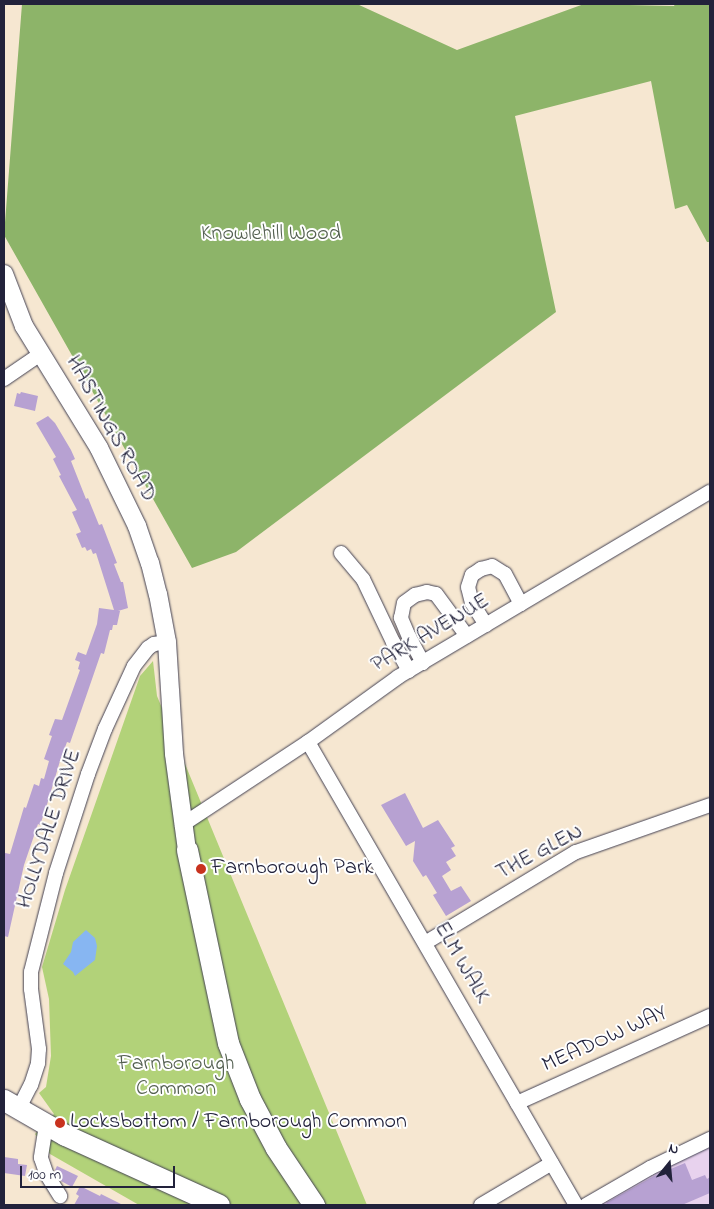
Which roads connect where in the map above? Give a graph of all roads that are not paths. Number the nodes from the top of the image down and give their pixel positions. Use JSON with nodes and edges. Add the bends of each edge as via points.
{"nodes":[{"id":1,"x":4,"y":274,"type":"edge"},
{"id":2,"x":42,"y":353,"type":"junction"},
{"id":3,"x":4,"y":379,"type":"edge"},
{"id":4,"x":710,"y":492,"type":"edge"},
{"id":5,"x":340,"y":553,"type":"dead end"},
{"id":6,"x":521,"y":604,"type":"junction"},
{"id":7,"x":486,"y":625,"type":"junction"},
{"id":8,"x":467,"y":636,"type":"junction"},
{"id":9,"x":167,"y":642,"type":"junction"},
{"id":10,"x":423,"y":662,"type":"junction"},
{"id":11,"x":409,"y":671,"type":"junction"},
{"id":12,"x":308,"y":742,"type":"junction"},
{"id":13,"x":710,"y":806,"type":"edge"},
{"id":14,"x":182,"y":825,"type":"junction"},
{"id":15,"x":187,"y":850,"type":"joint"},
{"id":16,"x":425,"y":943,"type":"junction"},
{"id":17,"x":710,"y":1016,"type":"edge"},
{"id":18,"x":517,"y":1103,"type":"junction"},
{"id":19,"x":11,"y":1105,"type":"edge"},
{"id":20,"x":46,"y":1125,"type":"junction"},
{"id":21,"x":710,"y":1139,"type":"edge"},
{"id":22,"x":552,"y":1164,"type":"junction"},
{"id":23,"x":60,"y":1196,"type":"dead end"},
{"id":24,"x":219,"y":1205,"type":"edge"},
{"id":25,"x":316,"y":1205,"type":"edge"},
{"id":26,"x":481,"y":1205,"type":"edge"},
{"id":27,"x":576,"y":1205,"type":"edge"},
{"id":28,"x":586,"y":1205,"type":"edge"}],
"edges":[{"from":1,"to":2,"type":"main road","name":"HASTINGS ROAD","via":[[24,326]]},
{"from":2,"to":3,"type":"street"},
{"from":2,"to":9,"type":"main road","name":"HASTINGS ROAD","via":[[100,448],[137,526],[156,586]]},
{"from":4,"to":6,"type":"street","name":"PARK AVENUE"},
{"from":5,"to":11,"type":"street","via":[[362,579]]},
{"from":6,"to":7,"type":"street","name":"PARK AVENUE"},
{"from":6,"to":7,"type":"street","via":[[505,574],[492,566],[481,568],[472,575],[468,587],[472,603]]},
{"from":7,"to":8,"type":"street","name":"PARK AVENUE"},
{"from":8,"to":10,"type":"street","name":"PARK AVENUE"},
{"from":8,"to":10,"type":"street","via":[[436,594],[427,592],[415,596],[404,603],[401,618],[408,638]]},
{"from":9,"to":14,"type":"main road"},
{"from":9,"to":19,"type":"street","name":"HOLLYDALE DRIVE","via":[[148,648],[134,666],[92,765],[56,873],[31,972],[38,1063],[31,1085]]},
{"from":10,"to":11,"type":"street","name":"PARK AVENUE"},
{"from":11,"to":12,"type":"street","name":"PARK AVENUE"},
{"from":12,"to":14,"type":"street","name":"PARK AVENUE"},
{"from":12,"to":16,"type":"street","name":"ELM WALK"},
{"from":13,"to":16,"type":"street","name":"THE GLEN","via":[[576,852]]},
{"from":14,"to":15,"type":"main road"},
{"from":15,"to":25,"type":"highway","via":[[228,1043],[250,1099],[276,1148]]},
{"from":16,"to":18,"type":"street","name":"ELM WALK"},
{"from":17,"to":18,"type":"street","name":"MEADOW WAY"},
{"from":18,"to":22,"type":"street","name":"ELM WALK"},
{"from":19,"to":20,"type":"highway"},
{"from":20,"to":23,"type":"street","via":[[42,1158],[47,1175]]},
{"from":20,"to":24,"type":"highway"},
{"from":21,"to":28,"type":"street","via":[[650,1168]]},
{"from":22,"to":26,"type":"street"},
{"from":22,"to":27,"type":"street","name":"ELM WALK"}]}
